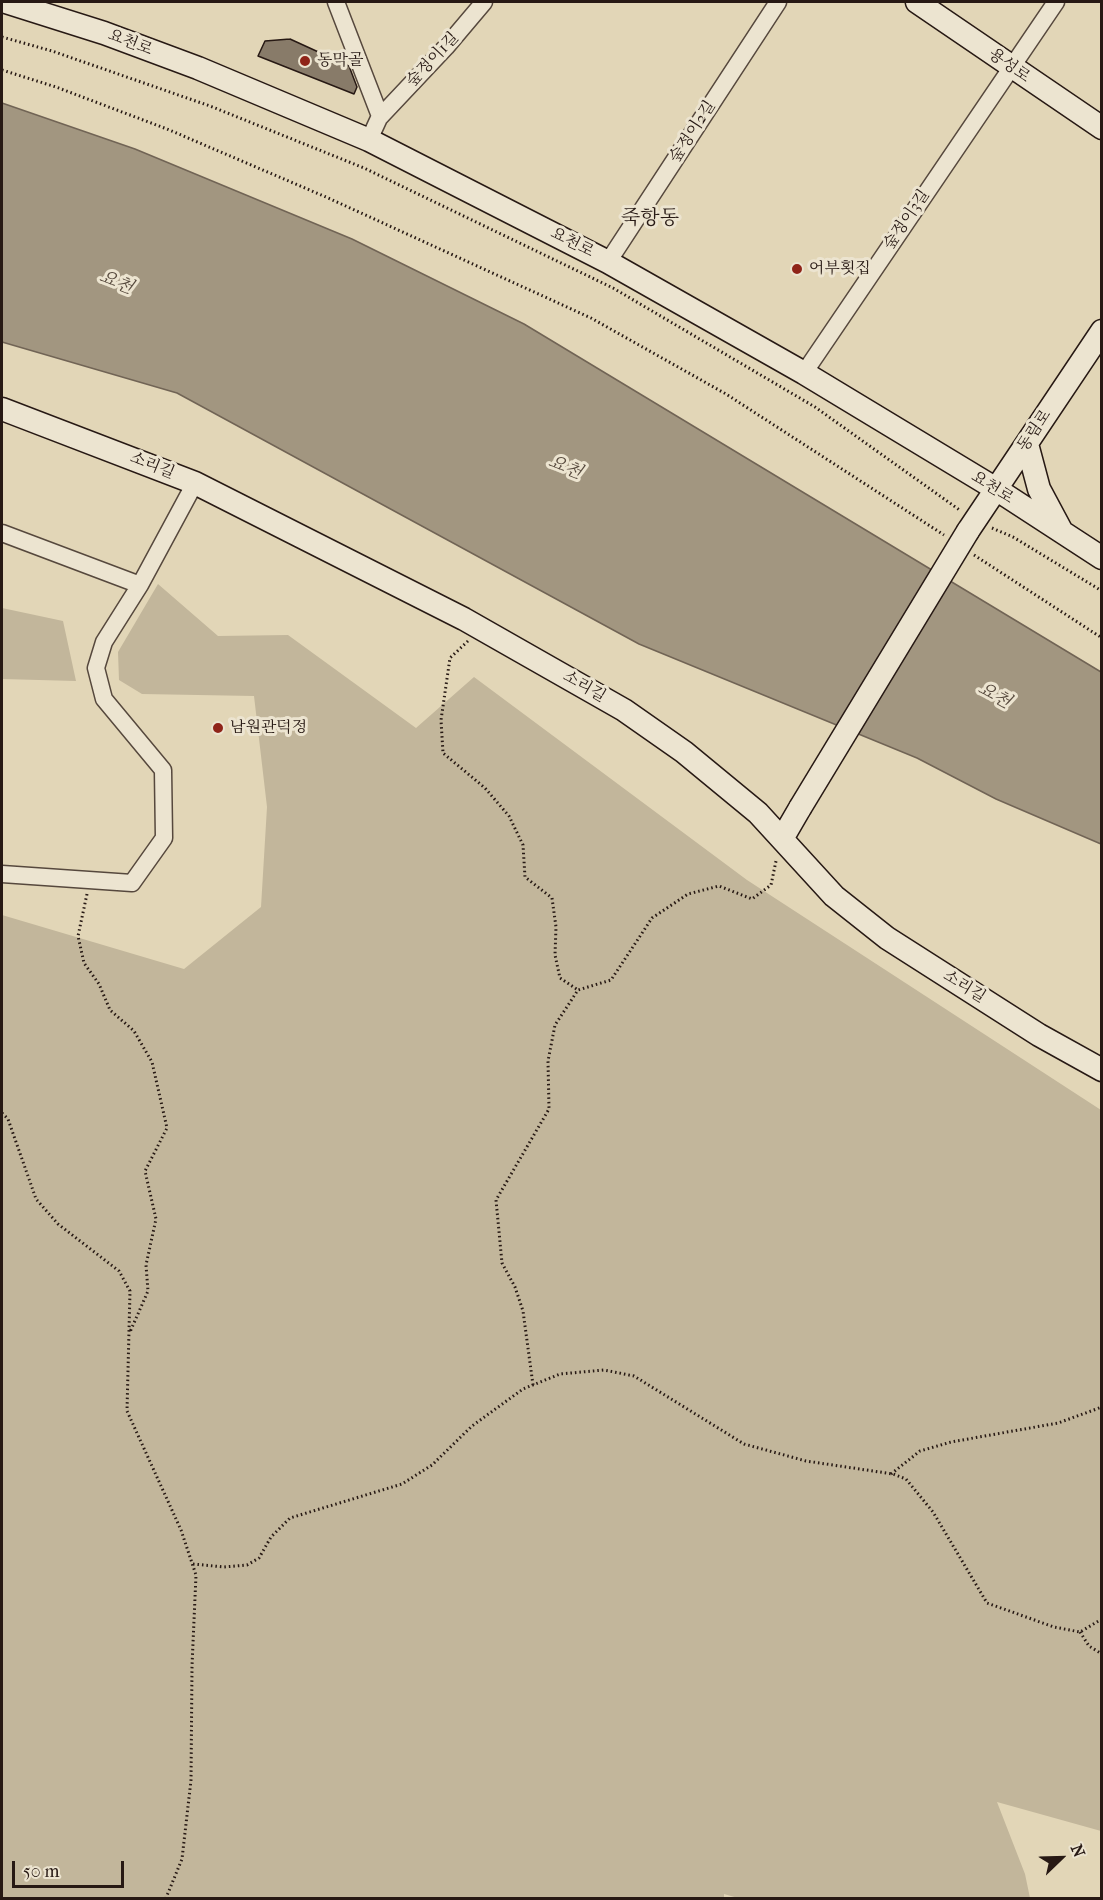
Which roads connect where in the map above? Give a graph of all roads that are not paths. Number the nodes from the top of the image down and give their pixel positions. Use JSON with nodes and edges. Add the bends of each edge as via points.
{"nodes":[{"id":1,"x":9,"y":2,"type":"edge"},
{"id":2,"x":336,"y":2,"type":"edge"},
{"id":3,"x":484,"y":2,"type":"edge"},
{"id":4,"x":778,"y":2,"type":"edge"},
{"id":5,"x":917,"y":2,"type":"edge"},
{"id":6,"x":1056,"y":2,"type":"edge"},
{"id":7,"x":1010,"y":68,"type":"junction"},
{"id":8,"x":380,"y":117,"type":"junction"},
{"id":9,"x":1101,"y":128,"type":"edge"},
{"id":10,"x":369,"y":140,"type":"junction"},
{"id":11,"x":608,"y":262,"type":"junction"},
{"id":12,"x":1101,"y":331,"type":"edge"},
{"id":13,"x":804,"y":373,"type":"junction"},
{"id":14,"x":2,"y":408,"type":"edge"},
{"id":15,"x":1027,"y":444,"type":"junction"},
{"id":16,"x":195,"y":483,"type":"junction"},
{"id":17,"x":996,"y":489,"type":"junction"},
{"id":18,"x":2,"y":533,"type":"edge"},
{"id":19,"x":1062,"y":533,"type":"junction"},
{"id":20,"x":1101,"y":558,"type":"edge"},
{"id":21,"x":140,"y":585,"type":"junction"},
{"id":22,"x":782,"y":839,"type":"junction"},
{"id":23,"x":2,"y":874,"type":"edge"},
{"id":24,"x":1101,"y":1070,"type":"edge"}],
"edges":[{"from":1,"to":10,"type":"street","name":"요천로","via":[[198,68]]},
{"from":2,"to":8,"type":"street"},
{"from":3,"to":8,"type":"street","name":"숲정이1길"},
{"from":4,"to":11,"type":"street","name":"숲정이2길"},
{"from":5,"to":7,"type":"street","name":"용성로"},
{"from":6,"to":7,"type":"street","name":"숲정이3길"},
{"from":7,"to":9,"type":"street","name":"용성로"},
{"from":7,"to":13,"type":"street","name":"숲정이3길"},
{"from":8,"to":10,"type":"street","name":"숲정이1길"},
{"from":10,"to":11,"type":"street","name":"요천로"},
{"from":11,"to":13,"type":"street","name":"요천로"},
{"from":12,"to":15,"type":"street","name":"동림로"},
{"from":13,"to":17,"type":"street","name":"요천로"},
{"from":14,"to":16,"type":"street","name":"소리길"},
{"from":15,"to":17,"type":"street","name":"동림로"},
{"from":15,"to":19,"type":"street","via":[[1039,489]]},
{"from":16,"to":21,"type":"street"},
{"from":16,"to":22,"type":"street","name":"소리길","via":[[474,625],[641,722],[725,785]]},
{"from":17,"to":19,"type":"street","name":"요천로"},
{"from":17,"to":22,"type":"street","name":"동림로","bridge":true},
{"from":18,"to":21,"type":"street"},
{"from":19,"to":20,"type":"street","name":"요천로"},
{"from":21,"to":23,"type":"street","via":[[104,642],[96,668],[104,699],[163,770],[164,838],[132,883]]},
{"from":22,"to":24,"type":"street","name":"소리길","via":[[834,896],[887,938]]}]}
